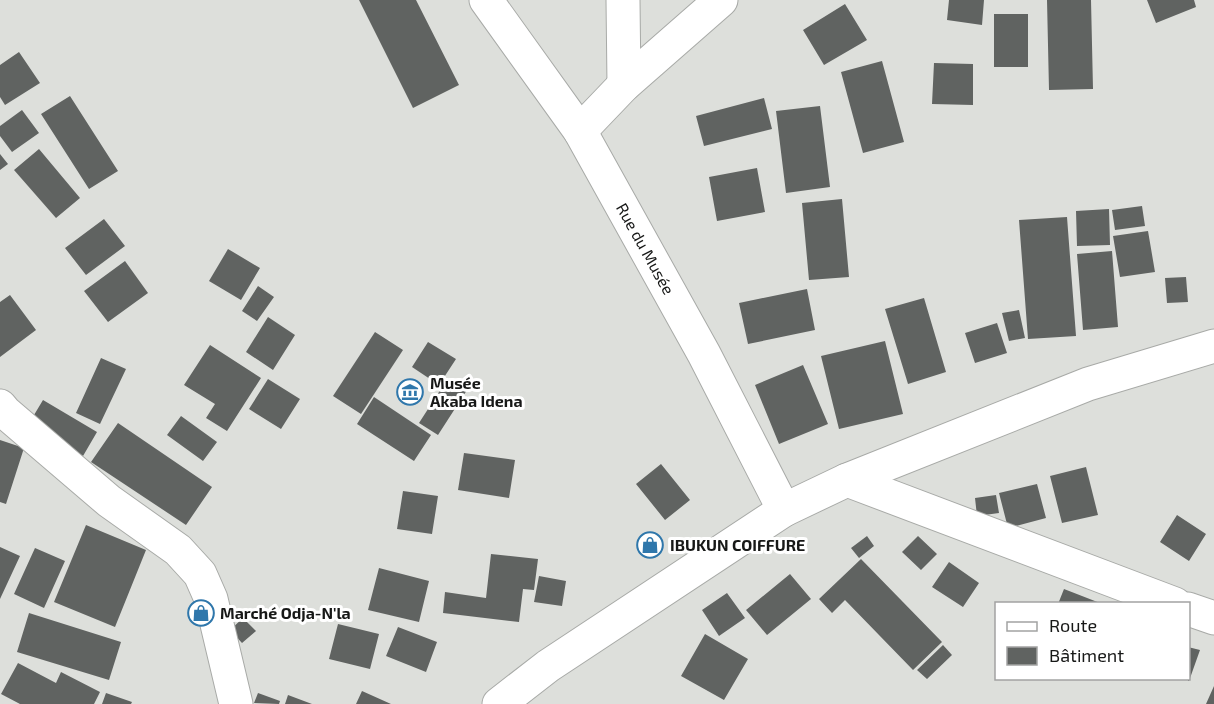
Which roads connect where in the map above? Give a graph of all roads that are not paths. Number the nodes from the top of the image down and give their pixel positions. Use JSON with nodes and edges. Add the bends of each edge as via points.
{"nodes":[{"id":1,"x":486,"y":0,"type":"edge"},
{"id":2,"x":623,"y":0,"type":"edge"},
{"id":3,"x":721,"y":0,"type":"edge"},
{"id":4,"x":624,"y":85,"type":"junction"},
{"id":5,"x":580,"y":131,"type":"junction"},
{"id":6,"x":1214,"y":346,"type":"edge"},
{"id":7,"x":0,"y":406,"type":"edge"},
{"id":8,"x":847,"y":480,"type":"junction"},
{"id":9,"x":784,"y":510,"type":"junction"},
{"id":10,"x":1171,"y":602,"type":"edge"},
{"id":11,"x":1190,"y":610,"type":"edge"},
{"id":12,"x":1214,"y":618,"type":"edge"},
{"id":13,"x":236,"y":704,"type":"edge"},
{"id":14,"x":499,"y":704,"type":"edge"}],
"edges":[{"from":1,"to":5,"type":"street","name":"Rue du Musée"},
{"from":2,"to":4,"type":"street"},
{"from":3,"to":4,"type":"street"},
{"from":4,"to":5,"type":"street"},
{"from":5,"to":9,"type":"street","name":"Rue du Musée","via":[[704,354]]},
{"from":6,"to":8,"type":"street","via":[[1088,384]]},
{"from":7,"to":13,"type":"street","via":[[109,501],[178,550],[200,574],[212,599]]},
{"from":8,"to":9,"type":"street"},
{"from":8,"to":10,"type":"street"},
{"from":9,"to":14,"type":"street","via":[[548,666]]},
{"from":11,"to":12,"type":"street"}]}
